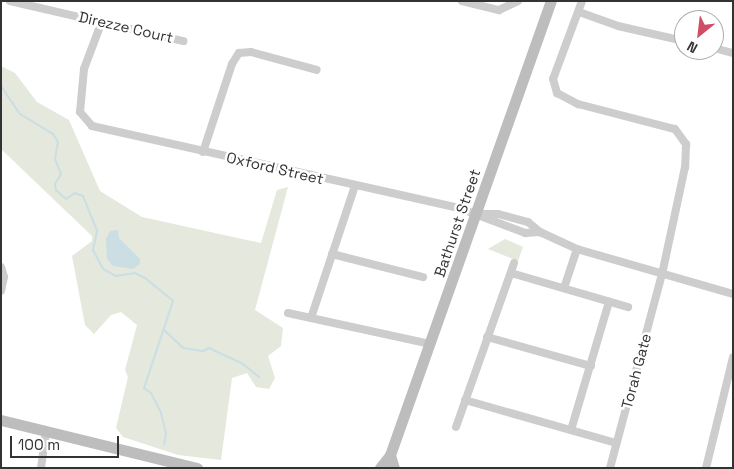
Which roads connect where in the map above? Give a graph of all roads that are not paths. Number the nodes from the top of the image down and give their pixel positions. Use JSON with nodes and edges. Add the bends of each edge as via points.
{"nodes":[{"id":1,"x":10,"y":1,"type":"edge"},
{"id":2,"x":462,"y":1,"type":"edge"},
{"id":3,"x":518,"y":1,"type":"edge"},
{"id":4,"x":551,"y":1,"type":"edge"},
{"id":5,"x":582,"y":1,"type":"edge"},
{"id":6,"x":579,"y":12,"type":"junction"},
{"id":7,"x":102,"y":21,"type":"junction"},
{"id":8,"x":674,"y":39,"type":"edge"},
{"id":9,"x":183,"y":41,"type":"dead end"},
{"id":10,"x":317,"y":70,"type":"dead end"},
{"id":11,"x":203,"y":152,"type":"junction"},
{"id":12,"x":354,"y":186,"type":"junction"},
{"id":13,"x":476,"y":214,"type":"junction"},
{"id":14,"x":540,"y":232,"type":"junction"},
{"id":15,"x":576,"y":249,"type":"junction"},
{"id":16,"x":332,"y":254,"type":"junction"},
{"id":17,"x":514,"y":263,"type":"dead end"},
{"id":18,"x":1,"y":267,"type":"edge"},
{"id":19,"x":511,"y":272,"type":"junction"},
{"id":20,"x":662,"y":274,"type":"junction"},
{"id":21,"x":423,"y":277,"type":"dead end"},
{"id":22,"x":564,"y":288,"type":"junction"},
{"id":23,"x":1,"y":291,"type":"edge"},
{"id":24,"x":733,"y":294,"type":"edge"},
{"id":25,"x":609,"y":302,"type":"junction"},
{"id":26,"x":628,"y":307,"type":"dead end"},
{"id":27,"x":288,"y":313,"type":"dead end"},
{"id":28,"x":311,"y":318,"type":"junction"},
{"id":29,"x":487,"y":337,"type":"junction"},
{"id":30,"x":430,"y":344,"type":"junction"},
{"id":31,"x":733,"y":358,"type":"edge"},
{"id":32,"x":590,"y":366,"type":"junction"},
{"id":33,"x":465,"y":400,"type":"junction"},
{"id":34,"x":1,"y":420,"type":"edge"},
{"id":35,"x":456,"y":426,"type":"dead end"},
{"id":36,"x":572,"y":430,"type":"junction"},
{"id":37,"x":46,"y":432,"type":"junction"},
{"id":38,"x":616,"y":443,"type":"junction"},
{"id":39,"x":390,"y":455,"type":"junction"},
{"id":40,"x":41,"y":468,"type":"edge"},
{"id":41,"x":197,"y":468,"type":"edge"},
{"id":42,"x":380,"y":468,"type":"edge"},
{"id":43,"x":394,"y":468,"type":"edge"},
{"id":44,"x":610,"y":468,"type":"edge"},
{"id":45,"x":706,"y":468,"type":"edge"}],
"edges":[{"from":1,"to":7,"type":"street","name":"Direzze Court"},
{"from":2,"to":3,"type":"street","via":[[499,10]]},
{"from":4,"to":13,"type":"main road","name":"Bathurst Street"},
{"from":5,"to":6,"type":"street","name":"Torah Gate"},
{"from":6,"to":8,"type":"street","via":[[618,26]]},
{"from":6,"to":20,"type":"street","name":"Torah Gate","via":[[553,79],[557,93],[578,104],[675,128],[686,144],[685,167]]},
{"from":7,"to":9,"type":"street","name":"Direzze Court"},
{"from":7,"to":11,"type":"street","name":"Oxford Street","via":[[84,69],[80,112],[92,126]]},
{"from":10,"to":11,"type":"street","via":[[251,52],[239,53],[232,64]]},
{"from":11,"to":12,"type":"street","name":"Oxford Street"},
{"from":12,"to":13,"type":"street","name":"Oxford Street"},
{"from":12,"to":16,"type":"street"},
{"from":13,"to":14,"type":"street","via":[[491,223],[525,233]]},
{"from":13,"to":14,"type":"street","via":[[498,214],[528,222]]},
{"from":13,"to":30,"type":"main road","name":"Bathurst Street"},
{"from":14,"to":15,"type":"street"},
{"from":15,"to":20,"type":"street"},
{"from":15,"to":22,"type":"street"},
{"from":16,"to":21,"type":"street"},
{"from":16,"to":28,"type":"street"},
{"from":17,"to":19,"type":"street"},
{"from":18,"to":23,"type":"street","via":[[4,277]]},
{"from":19,"to":22,"type":"street"},
{"from":19,"to":29,"type":"street"},
{"from":20,"to":24,"type":"street"},
{"from":20,"to":38,"type":"street","name":"Torah Gate"},
{"from":22,"to":25,"type":"street"},
{"from":25,"to":26,"type":"street"},
{"from":25,"to":32,"type":"street"},
{"from":27,"to":28,"type":"street"},
{"from":28,"to":30,"type":"street"},
{"from":29,"to":32,"type":"street"},
{"from":29,"to":33,"type":"street"},
{"from":30,"to":39,"type":"main road","name":"Bathurst Street"},
{"from":31,"to":45,"type":"street"},
{"from":32,"to":36,"type":"street"},
{"from":33,"to":35,"type":"street"},
{"from":33,"to":36,"type":"street"},
{"from":34,"to":37,"type":"main road"},
{"from":36,"to":38,"type":"street"},
{"from":37,"to":40,"type":"street"},
{"from":37,"to":41,"type":"main road"},
{"from":38,"to":44,"type":"street","name":"Torah Gate"},
{"from":39,"to":42,"type":"main road","name":"Bathurst Street"},
{"from":39,"to":43,"type":"main road"}]}
